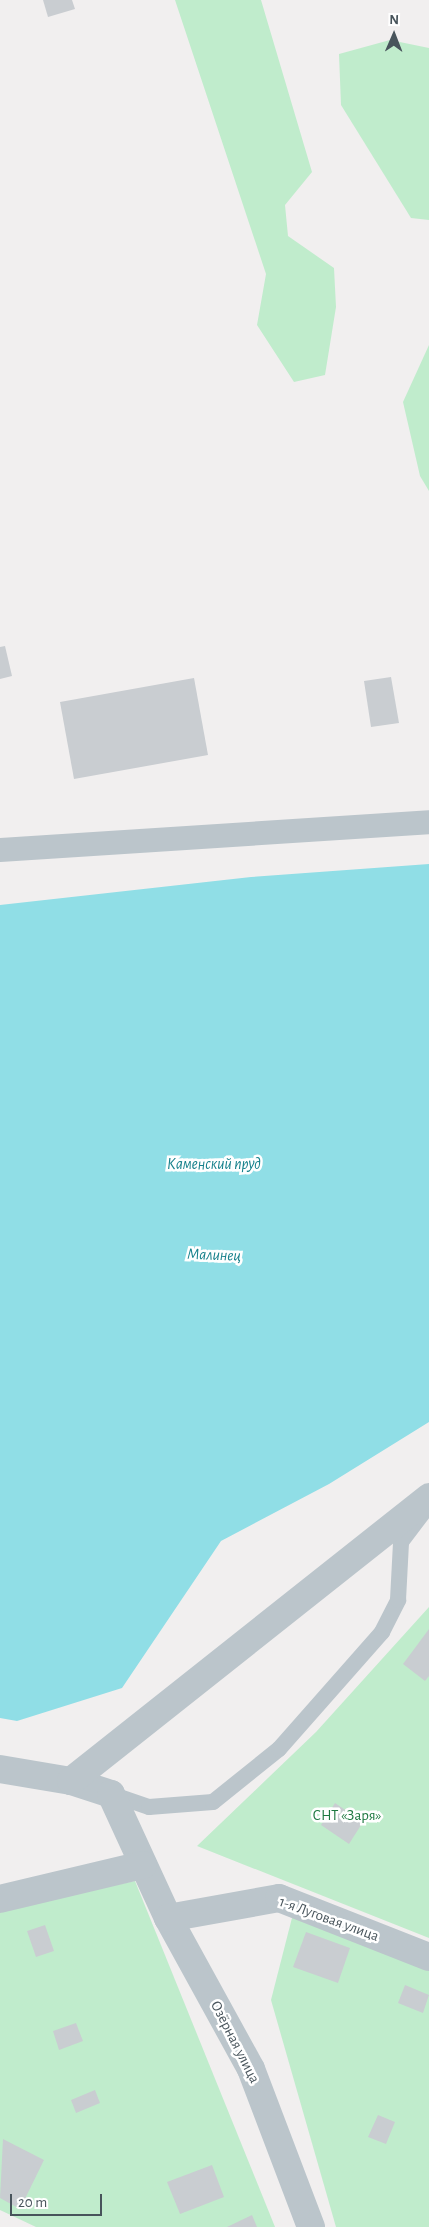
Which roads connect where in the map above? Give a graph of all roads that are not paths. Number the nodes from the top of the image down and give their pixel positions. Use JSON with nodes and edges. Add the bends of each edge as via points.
{"nodes":[{"id":1,"x":429,"y":822,"type":"edge"},
{"id":2,"x":0,"y":850,"type":"edge"},
{"id":3,"x":429,"y":1497,"type":"edge"},
{"id":4,"x":429,"y":1504,"type":"edge"},
{"id":5,"x":0,"y":1768,"type":"edge"},
{"id":6,"x":71,"y":1781,"type":"junction"},
{"id":7,"x":111,"y":1794,"type":"junction"},
{"id":8,"x":143,"y":1865,"type":"junction"},
{"id":9,"x":0,"y":1899,"type":"edge"},
{"id":10,"x":168,"y":1918,"type":"junction"},
{"id":11,"x":429,"y":1957,"type":"edge"},
{"id":12,"x":311,"y":2227,"type":"edge"}],
"edges":[{"from":1,"to":2,"type":"street"},
{"from":3,"to":6,"type":"street"},
{"from":4,"to":7,"type":"lane","via":[[402,1542],[398,1600],[382,1632],[279,1749],[213,1802],[149,1807]]},
{"from":5,"to":6,"type":"street"},
{"from":6,"to":7,"type":"street"},
{"from":7,"to":8,"type":"street","name":"Озёрная улица"},
{"from":8,"to":9,"type":"street"},
{"from":8,"to":10,"type":"street","name":"Озёрная улица"},
{"from":10,"to":11,"type":"street","name":"1-я Луговая улица","via":[[280,1898]]},
{"from":10,"to":12,"type":"street","name":"Озёрная улица","via":[[251,2069]]}]}
